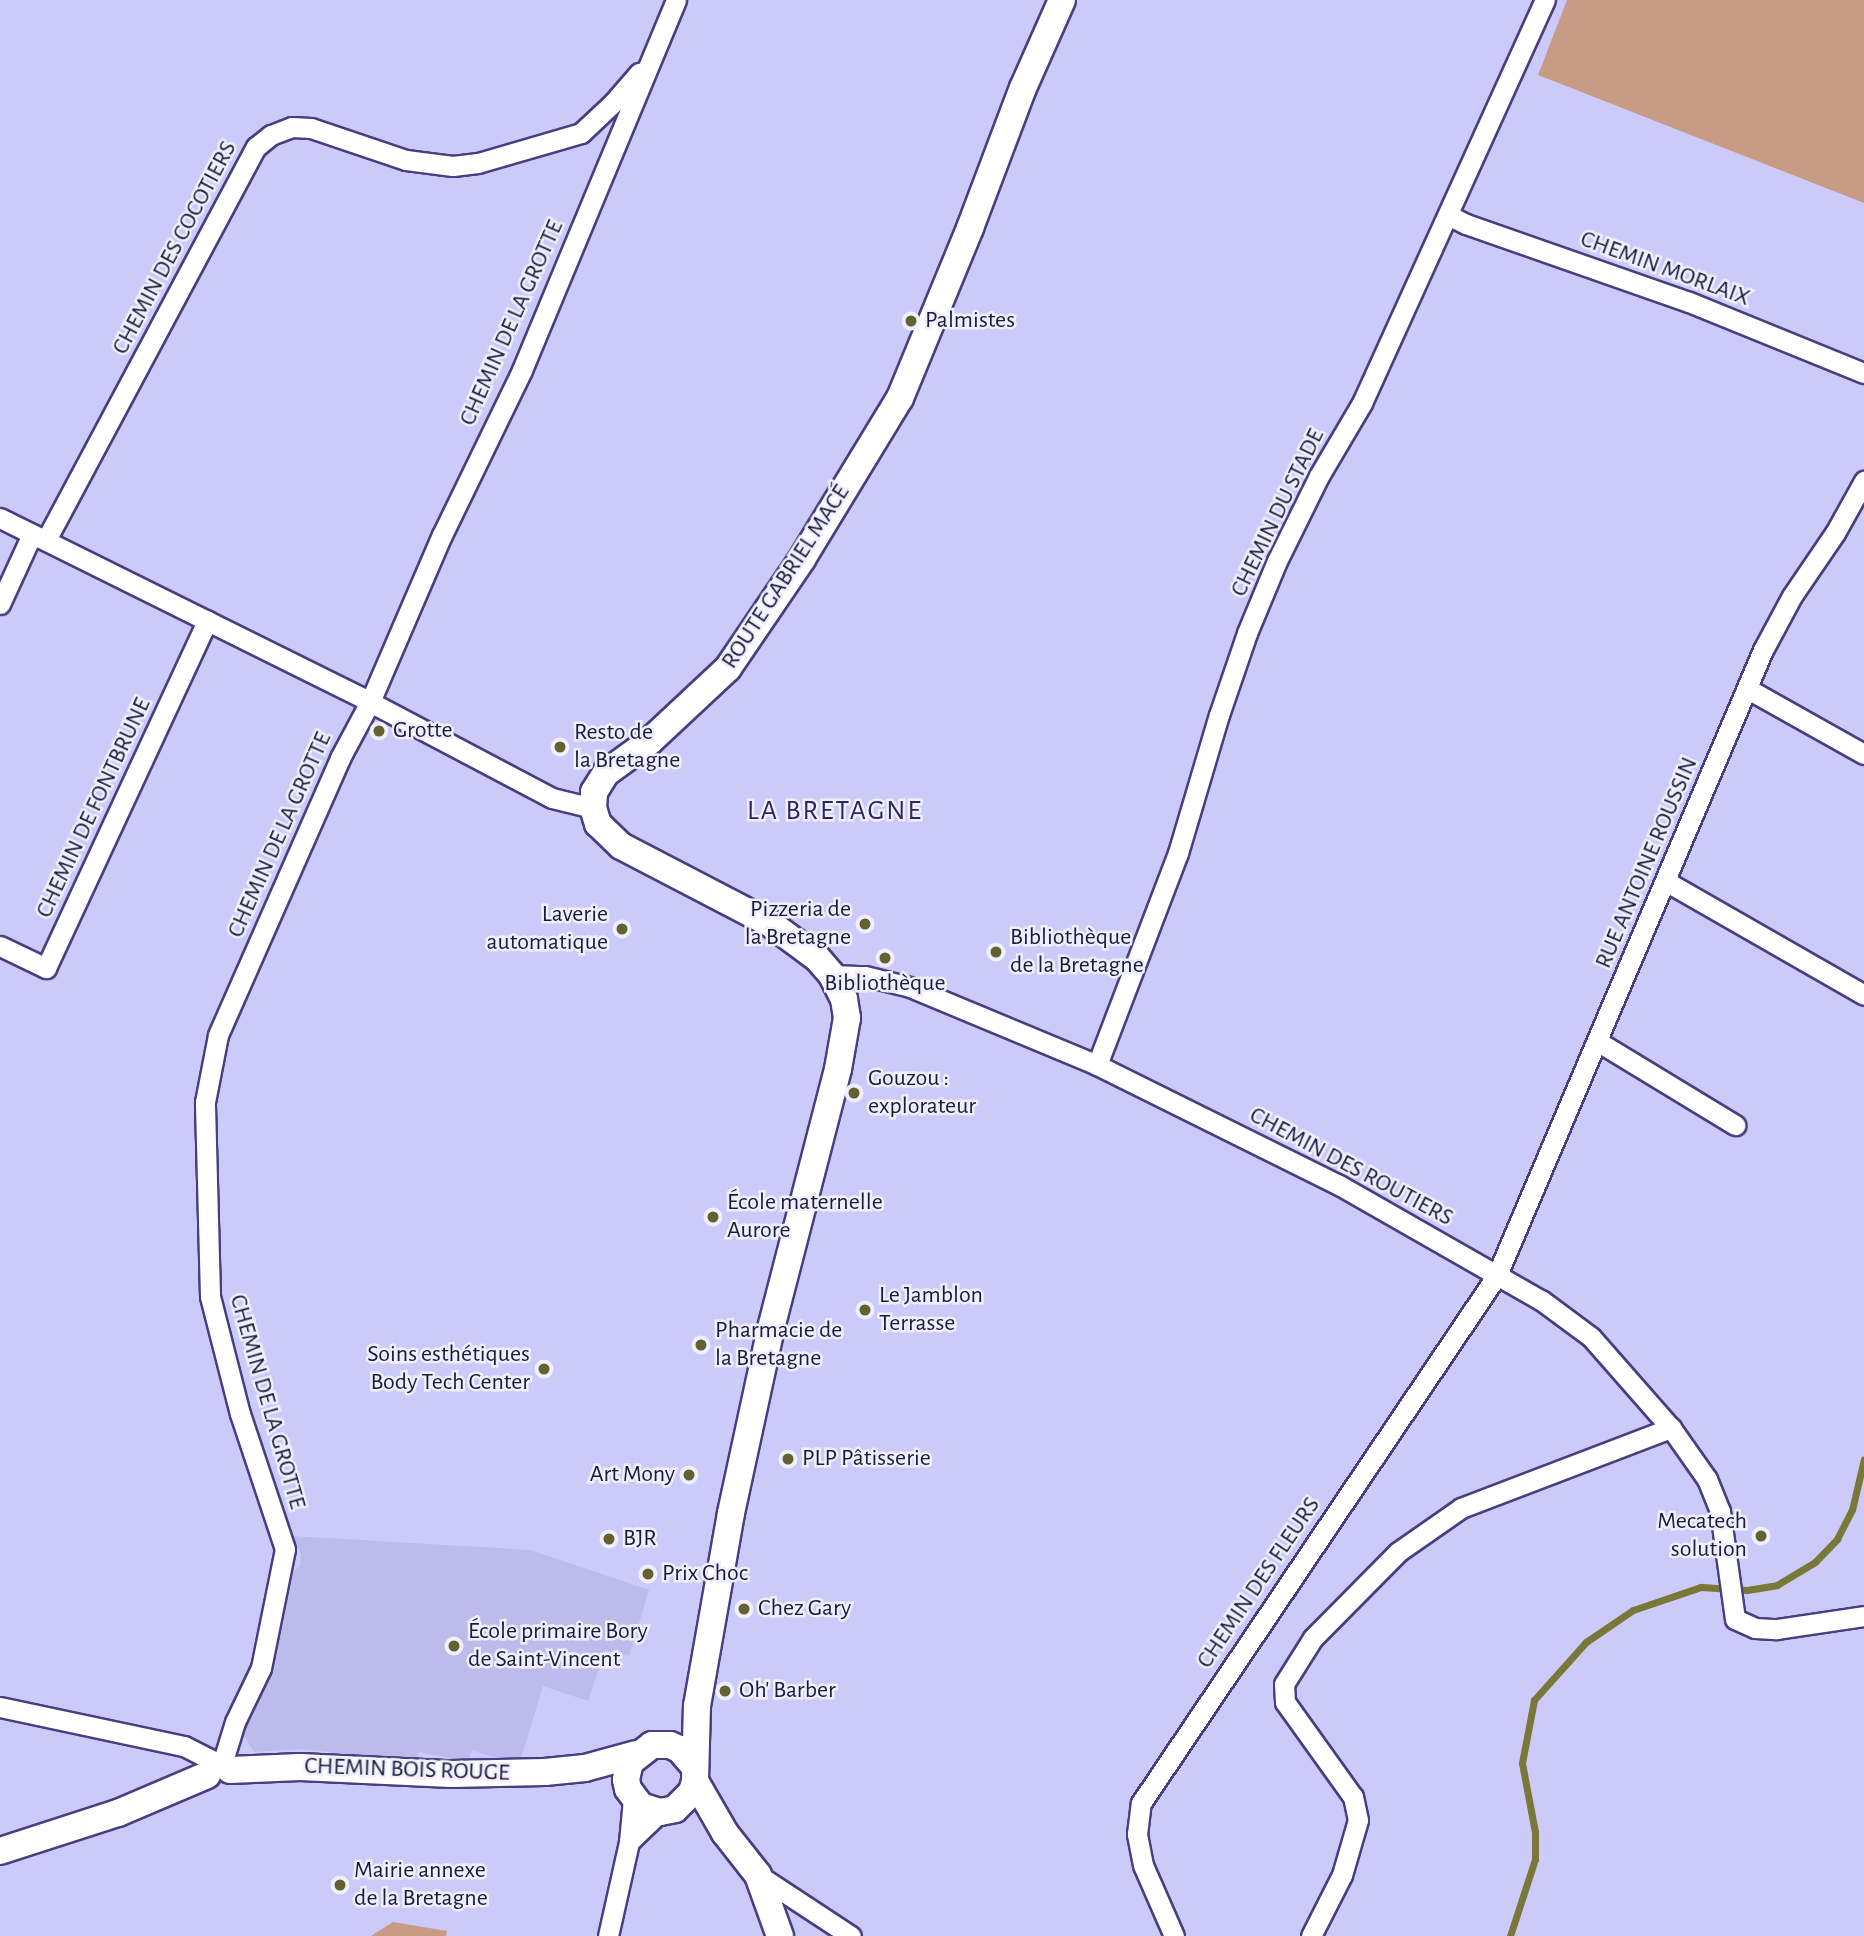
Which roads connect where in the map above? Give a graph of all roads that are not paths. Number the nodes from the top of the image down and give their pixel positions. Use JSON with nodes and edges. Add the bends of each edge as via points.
{"nodes":[{"id":1,"x":676,"y":0,"type":"edge"},
{"id":2,"x":1062,"y":0,"type":"edge"},
{"id":3,"x":1545,"y":0,"type":"edge"},
{"id":4,"x":652,"y":58,"type":"junction"},
{"id":5,"x":1448,"y":215,"type":"junction"},
{"id":6,"x":1864,"y":373,"type":"edge"},
{"id":7,"x":1862,"y":488,"type":"edge"},
{"id":8,"x":0,"y":518,"type":"edge"},
{"id":9,"x":39,"y":537,"type":"junction"},
{"id":10,"x":0,"y":604,"type":"edge"},
{"id":11,"x":207,"y":621,"type":"junction"},
{"id":12,"x":1748,"y":689,"type":"junction"},
{"id":13,"x":370,"y":702,"type":"junction"},
{"id":14,"x":1864,"y":754,"type":"edge"},
{"id":15,"x":593,"y":808,"type":"junction"},
{"id":16,"x":1667,"y":882,"type":"junction"},
{"id":17,"x":0,"y":946,"type":"edge"},
{"id":18,"x":832,"y":975,"type":"junction"},
{"id":19,"x":1864,"y":995,"type":"edge"},
{"id":20,"x":1597,"y":1041,"type":"junction"},
{"id":21,"x":1097,"y":1065,"type":"junction"},
{"id":22,"x":1735,"y":1125,"type":"dead end"},
{"id":23,"x":1497,"y":1275,"type":"junction"},
{"id":24,"x":1671,"y":1428,"type":"junction"},
{"id":25,"x":1864,"y":1616,"type":"edge"},
{"id":26,"x":697,"y":1706,"type":"junction"},
{"id":27,"x":0,"y":1707,"type":"edge"},
{"id":28,"x":661,"y":1744,"type":"junction"},
{"id":29,"x":636,"y":1754,"type":"junction"},
{"id":30,"x":218,"y":1766,"type":"junction"},
{"id":31,"x":585,"y":1768,"type":"junction"},
{"id":32,"x":694,"y":1773,"type":"junction"},
{"id":33,"x":631,"y":1794,"type":"junction"},
{"id":34,"x":668,"y":1810,"type":"junction"},
{"id":35,"x":724,"y":1833,"type":"junction"},
{"id":36,"x":629,"y":1842,"type":"junction"},
{"id":37,"x":0,"y":1851,"type":"edge"},
{"id":38,"x":758,"y":1875,"type":"junction"},
{"id":39,"x":608,"y":1936,"type":"edge"},
{"id":40,"x":780,"y":1936,"type":"edge"},
{"id":41,"x":851,"y":1936,"type":"edge"},
{"id":42,"x":1174,"y":1936,"type":"edge"},
{"id":43,"x":1311,"y":1936,"type":"edge"}],
"edges":[{"from":1,"to":4,"type":"street","name":"CHEMIN DE LA GROTTE"},
{"from":2,"to":15,"type":"main road","name":"ROUTE GABRIEL MACÉ","via":[[900,398],[802,559],[728,668],[650,741],[606,773],[594,792]]},
{"from":3,"to":5,"type":"street","name":"CHEMIN DU STADE"},
{"from":4,"to":9,"type":"street","name":"CHEMIN DES COCOTIERS","via":[[581,133],[478,163],[453,166],[406,160],[311,128],[292,127],[271,135],[256,147]]},
{"from":4,"to":13,"type":"street","name":"CHEMIN DE LA GROTTE","via":[[533,344],[442,535]]},
{"from":5,"to":6,"type":"street","name":"CHEMIN MORLAIX","via":[[1689,302]]},
{"from":5,"to":21,"type":"street","name":"CHEMIN DU STADE","via":[[1362,403],[1319,476],[1247,633],[1178,853]]},
{"from":7,"to":12,"type":"street","name":"RUE ANTOINE ROUSSIN","via":[[1792,596]]},
{"from":8,"to":9,"type":"street"},
{"from":9,"to":10,"type":"street"},
{"from":9,"to":11,"type":"street"},
{"from":11,"to":13,"type":"street"},
{"from":11,"to":17,"type":"street","name":"CHEMIN DE FONTBRUNE","via":[[46,968]]},
{"from":12,"to":14,"type":"street"},
{"from":12,"to":16,"type":"street","name":"RUE ANTOINE ROUSSIN"},
{"from":13,"to":15,"type":"street","via":[[552,798]]},
{"from":13,"to":30,"type":"street","name":"CHEMIN DE LA GROTTE","via":[[335,770],[218,1035],[205,1102],[210,1296],[240,1414],[285,1549],[261,1668]]},
{"from":15,"to":18,"type":"main road","via":[[598,824],[621,846],[771,924]]},
{"from":16,"to":19,"type":"street"},
{"from":16,"to":20,"type":"street","name":"RUE ANTOINE ROUSSIN"},
{"from":18,"to":21,"type":"street","name":"CHEMIN DES ROUTIERS","via":[[865,976],[910,986]]},
{"from":18,"to":26,"type":"main road","via":[[844,999],[846,1036],[769,1332]]},
{"from":20,"to":22,"type":"street"},
{"from":20,"to":23,"type":"street","name":"RUE ANTOINE ROUSSIN"},
{"from":21,"to":23,"type":"street","name":"CHEMIN DES ROUTIERS","via":[[1339,1185]]},
{"from":23,"to":24,"type":"street","name":"CHEMIN DES ROUTIERS","via":[[1591,1337]]},
{"from":23,"to":42,"type":"street","name":"CHEMIN DES FLEURS","via":[[1141,1803],[1137,1834],[1143,1865]]},
{"from":24,"to":25,"type":"street","name":"CHEMIN DES ROUTIERS","via":[[1707,1479],[1720,1511],[1735,1619],[1755,1628]]},
{"from":24,"to":43,"type":"street","via":[[1461,1508],[1398,1552],[1313,1638],[1284,1684],[1285,1702],[1353,1797],[1358,1820],[1342,1875]]},
{"from":26,"to":28,"type":"main road"},
{"from":26,"to":32,"type":"main road"},
{"from":27,"to":30,"type":"street","via":[[184,1746]]},
{"from":28,"to":29,"type":"main road"},
{"from":28,"to":32,"type":"main road","via":[[679,1749]]},
{"from":29,"to":31,"type":"main road","name":"CHEMIN BOIS ROUGE"},
{"from":29,"to":33,"type":"main road","via":[[627,1770]]},
{"from":30,"to":31,"type":"main road","name":"CHEMIN BOIS ROUGE","via":[[451,1774]]},
{"from":30,"to":37,"type":"main road","name":"CHEMIN BOIS ROUGE","via":[[118,1813]]},
{"from":31,"to":33,"type":"main road","name":"CHEMIN BOIS ROUGE"},
{"from":32,"to":34,"type":"main road","via":[[692,1792]]},
{"from":32,"to":35,"type":"main road"},
{"from":33,"to":34,"type":"main road","via":[[640,1806]]},
{"from":33,"to":36,"type":"street"},
{"from":34,"to":35,"type":"main road"},
{"from":34,"to":36,"type":"street"},
{"from":35,"to":38,"type":"main road"},
{"from":36,"to":39,"type":"street"},
{"from":38,"to":40,"type":"main road"},
{"from":38,"to":41,"type":"street"}]}
